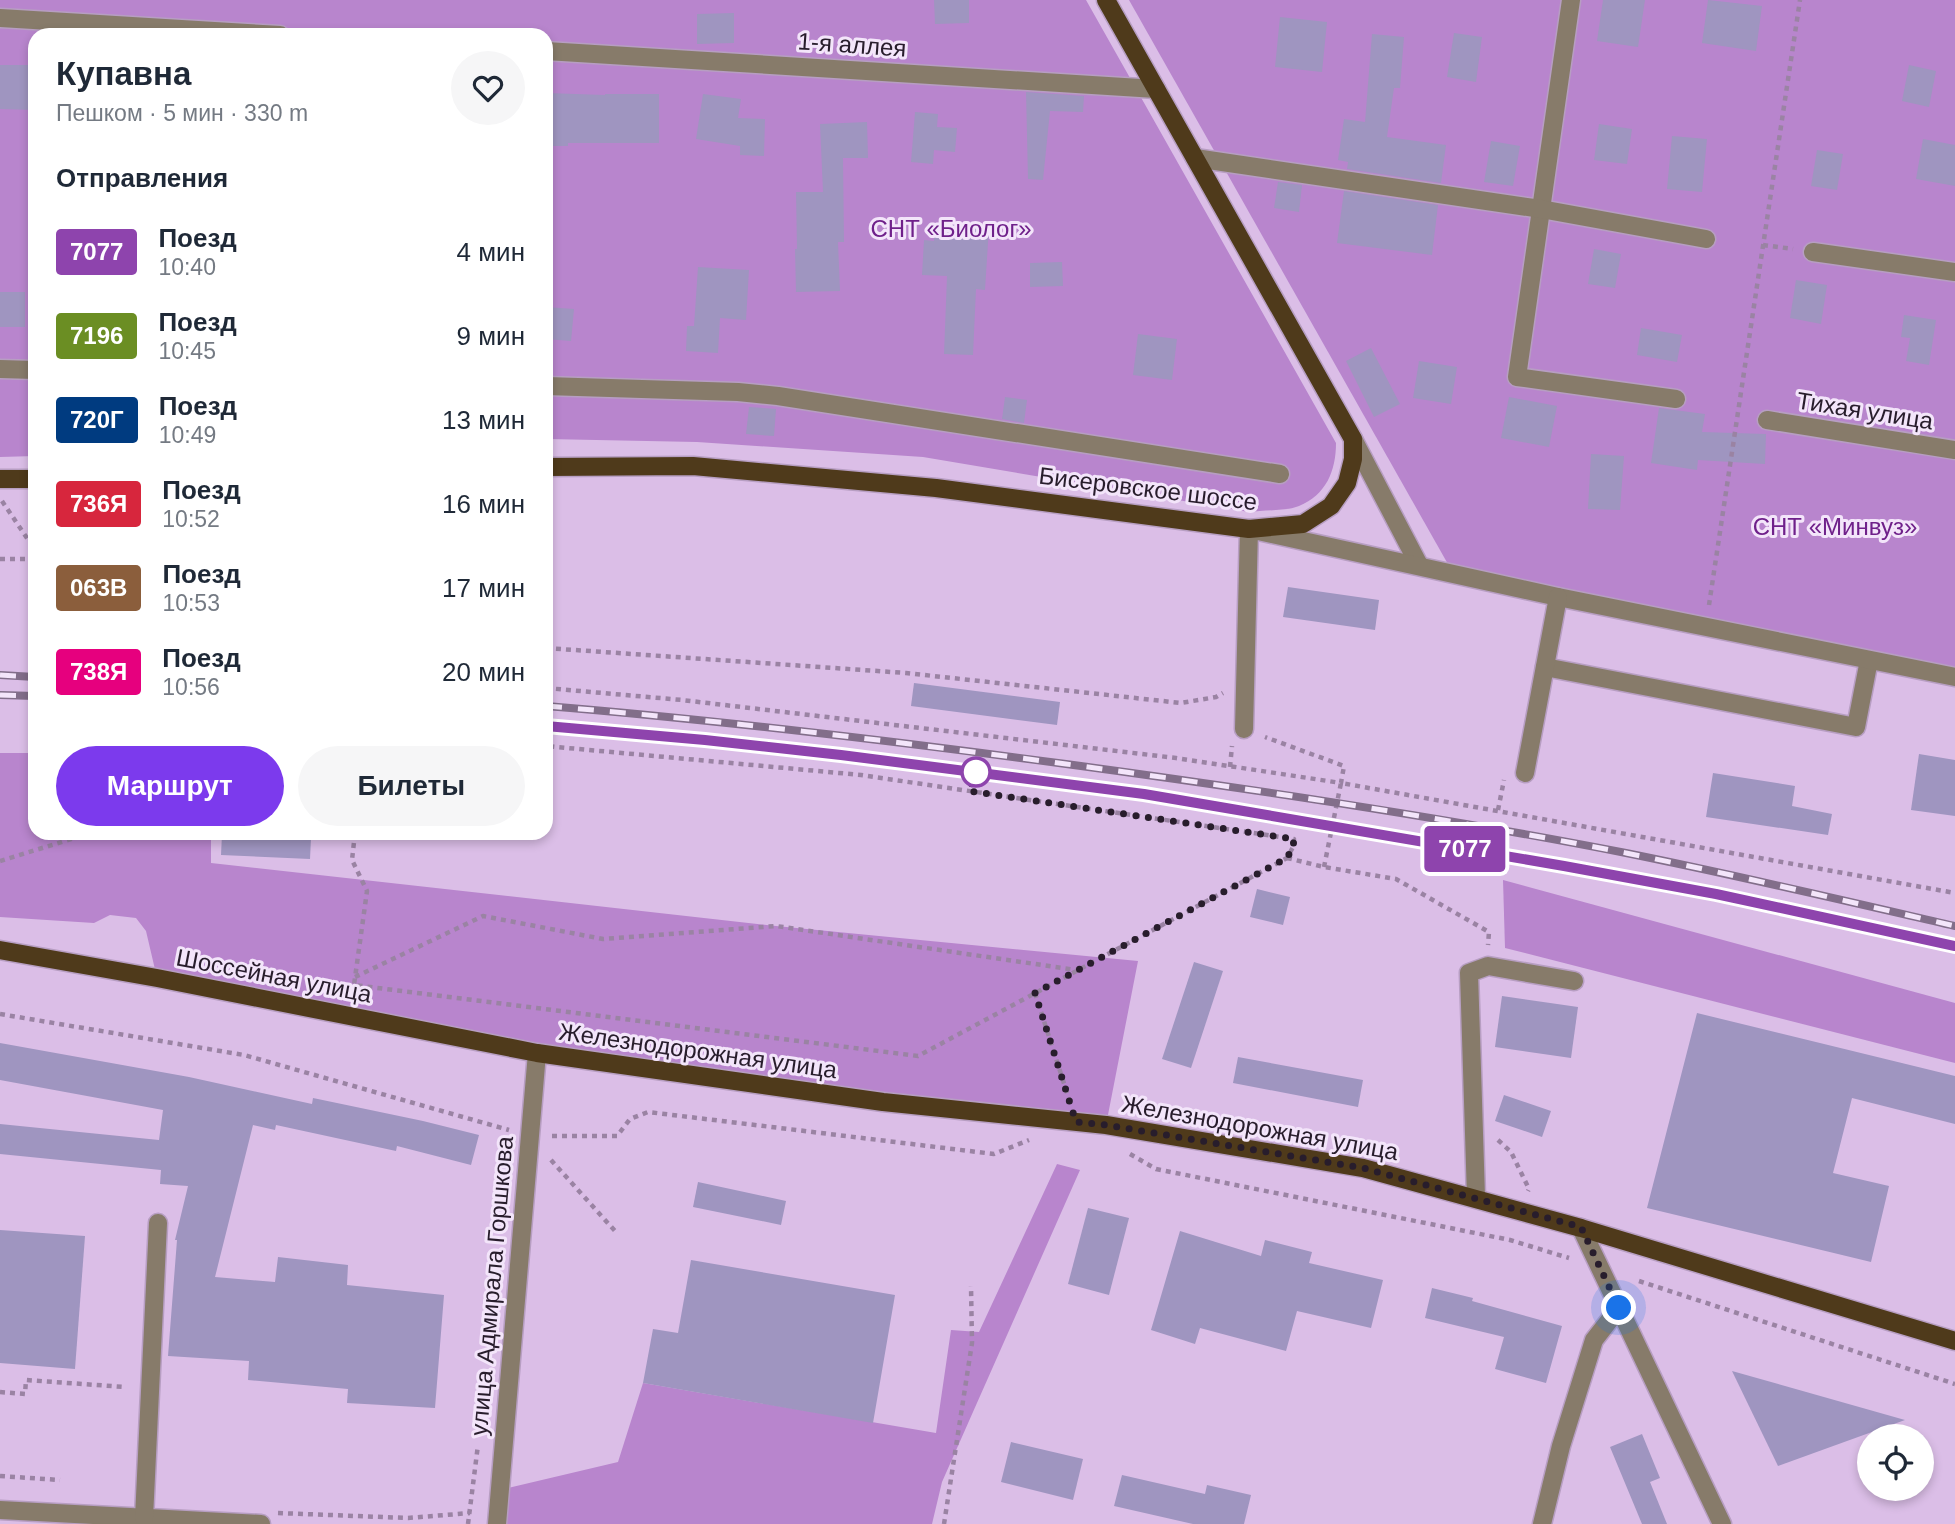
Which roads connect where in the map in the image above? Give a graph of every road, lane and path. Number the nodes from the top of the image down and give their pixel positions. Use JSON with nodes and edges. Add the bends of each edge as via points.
{"nodes":[{"id":1,"x":1106,"y":0,"type":"edge"},
{"id":2,"x":1571,"y":0,"type":"edge"},
{"id":3,"x":1800,"y":0,"type":"edge"},
{"id":4,"x":0,"y":18,"type":"edge"},
{"id":5,"x":165,"y":28,"type":"edge"},
{"id":6,"x":553,"y":51,"type":"edge"},
{"id":7,"x":1156,"y":89,"type":"junction"},
{"id":8,"x":1195,"y":158,"type":"junction"},
{"id":9,"x":1541,"y":209,"type":"junction"},
{"id":10,"x":1706,"y":239,"type":"dead end"},
{"id":11,"x":1763,"y":245,"type":"junction"},
{"id":12,"x":1813,"y":252,"type":"joint"},
{"id":13,"x":1955,"y":272,"type":"edge"},
{"id":14,"x":0,"y":369,"type":"edge"},
{"id":15,"x":28,"y":370,"type":"edge"},
{"id":16,"x":553,"y":386,"type":"edge"},
{"id":17,"x":1676,"y":399,"type":"dead end"},
{"id":18,"x":1767,"y":420,"type":"dead end"},
{"id":19,"x":1353,"y":439,"type":"junction"},
{"id":20,"x":1955,"y":450,"type":"edge"},
{"id":21,"x":553,"y":467,"type":"edge"},
{"id":22,"x":1280,"y":474,"type":"dead end"},
{"id":23,"x":0,"y":479,"type":"edge"},
{"id":24,"x":28,"y":479,"type":"edge"},
{"id":25,"x":0,"y":497,"type":"edge"},
{"id":26,"x":1249,"y":529,"type":"junction"},
{"id":27,"x":28,"y":539,"type":"edge"},
{"id":28,"x":0,"y":559,"type":"edge"},
{"id":29,"x":28,"y":559,"type":"edge"},
{"id":30,"x":1419,"y":565,"type":"junction"},
{"id":31,"x":1558,"y":597,"type":"junction"},
{"id":32,"x":1706,"y":627,"type":"junction"},
{"id":33,"x":553,"y":648,"type":"edge"},
{"id":34,"x":1869,"y":660,"type":"junction"},
{"id":35,"x":1545,"y":667,"type":"junction"},
{"id":36,"x":1955,"y":677,"type":"edge"},
{"id":37,"x":1245,"y":680,"type":"junction"},
{"id":38,"x":553,"y":689,"type":"edge"},
{"id":39,"x":1244,"y":729,"type":"joint"},
{"id":40,"x":1233,"y":746,"type":"dead end"},
{"id":41,"x":553,"y":747,"type":"edge"},
{"id":42,"x":1230,"y":766,"type":"junction"},
{"id":43,"x":1525,"y":773,"type":"dead end"},
{"id":44,"x":1341,"y":783,"type":"junction"},
{"id":45,"x":69,"y":840,"type":"edge"},
{"id":46,"x":354,"y":840,"type":"edge"},
{"id":47,"x":0,"y":861,"type":"edge"},
{"id":48,"x":1324,"y":867,"type":"dead end"},
{"id":49,"x":1955,"y":893,"type":"edge"},
{"id":50,"x":0,"y":950,"type":"edge"},
{"id":51,"x":1077,"y":970,"type":"junction"},
{"id":52,"x":355,"y":978,"type":"junction"},
{"id":53,"x":1574,"y":981,"type":"dead end"},
{"id":54,"x":1035,"y":993,"type":"junction"},
{"id":55,"x":0,"y":1014,"type":"edge"},
{"id":56,"x":537,"y":1053,"type":"junction"},
{"id":57,"x":1076,"y":1122,"type":"junction"},
{"id":58,"x":1041,"y":1135,"type":"dead end"},
{"id":59,"x":529,"y":1136,"type":"junction"},
{"id":60,"x":1122,"y":1149,"type":"dead end"},
{"id":61,"x":1476,"y":1198,"type":"junction"},
{"id":62,"x":158,"y":1223,"type":"dead end"},
{"id":63,"x":1581,"y":1227,"type":"junction"},
{"id":64,"x":615,"y":1230,"type":"dead end"},
{"id":65,"x":1577,"y":1261,"type":"dead end"},
{"id":66,"x":1639,"y":1281,"type":"dead end"},
{"id":67,"x":971,"y":1286,"type":"dead end"},
{"id":68,"x":1619,"y":1308,"type":"junction"},
{"id":69,"x":1955,"y":1341,"type":"edge"},
{"id":70,"x":1955,"y":1384,"type":"edge"},
{"id":71,"x":125,"y":1387,"type":"dead end"},
{"id":72,"x":0,"y":1392,"type":"edge"},
{"id":73,"x":0,"y":1476,"type":"edge"},
{"id":74,"x":60,"y":1480,"type":"dead end"},
{"id":75,"x":0,"y":1510,"type":"edge"},
{"id":76,"x":470,"y":1513,"type":"dead end"},
{"id":77,"x":144,"y":1518,"type":"junction"},
{"id":78,"x":66,"y":1519,"type":"edge"},
{"id":79,"x":265,"y":1519,"type":"edge"},
{"id":80,"x":497,"y":1524,"type":"edge"},
{"id":81,"x":944,"y":1524,"type":"edge"},
{"id":82,"x":1542,"y":1524,"type":"edge"},
{"id":83,"x":1722,"y":1524,"type":"edge"}],
"edges":[{"from":1,"to":7,"type":"main road"},
{"from":2,"to":9,"type":"street"},
{"from":3,"to":11,"type":"path"},
{"from":4,"to":5,"type":"street"},
{"from":6,"to":7,"type":"street","name":"1-я аллея"},
{"from":7,"to":8,"type":"main road"},
{"from":8,"to":9,"type":"street"},
{"from":8,"to":19,"type":"main road"},
{"from":9,"to":10,"type":"street"},
{"from":9,"to":17,"type":"street","via":[[1517,377]]},
{"from":11,"to":12,"type":"path"},
{"from":11,"to":32,"type":"path"},
{"from":12,"to":13,"type":"street"},
{"from":14,"to":15,"type":"street"},
{"from":16,"to":22,"type":"street","via":[[778,396]]},
{"from":18,"to":20,"type":"street","name":"Тихая улица"},
{"from":19,"to":26,"type":"main road","name":"Бисеровское шоссе","via":[[1348,483],[1331,506],[1303,524]]},
{"from":19,"to":30,"type":"street"},
{"from":21,"to":26,"type":"main road","name":"Бисеровское шоссе","via":[[693,466],[936,488]]},
{"from":23,"to":24,"type":"main road"},
{"from":25,"to":27,"type":"path"},
{"from":26,"to":30,"type":"street"},
{"from":26,"to":37,"type":"street"},
{"from":28,"to":29,"type":"path"},
{"from":30,"to":31,"type":"street"},
{"from":31,"to":32,"type":"street"},
{"from":31,"to":35,"type":"street"},
{"from":32,"to":34,"type":"street"},
{"from":33,"to":37,"type":"path","via":[[906,673],[1181,703],[1216,697]]},
{"from":34,"to":35,"type":"street","via":[[1856,727]]},
{"from":34,"to":36,"type":"street"},
{"from":35,"to":43,"type":"street"},
{"from":37,"to":39,"type":"street"},
{"from":38,"to":42,"type":"path"},
{"from":39,"to":44,"type":"path","via":[[1344,766]]},
{"from":40,"to":42,"type":"path"},
{"from":41,"to":51,"type":"path","via":[[861,775],[1294,839],[1287,858]]},
{"from":42,"to":44,"type":"path"},
{"from":44,"to":48,"type":"path"},
{"from":44,"to":49,"type":"path"},
{"from":45,"to":47,"type":"path"},
{"from":46,"to":52,"type":"path","via":[[352,860],[367,891]]},
{"from":50,"to":56,"type":"main road","name":"Шоссейная улица"},
{"from":51,"to":52,"type":"path","via":[[776,926],[603,939],[483,916]]},
{"from":51,"to":54,"type":"path"},
{"from":52,"to":54,"type":"path","via":[[354,985],[918,1056]]},
{"from":53,"to":61,"type":"street","via":[[1488,965],[1469,973]]},
{"from":54,"to":57,"type":"path"},
{"from":55,"to":59,"type":"path","via":[[244,1055]]},
{"from":56,"to":57,"type":"main road","name":"Железнодорожная улица","via":[[883,1102]]},
{"from":56,"to":59,"type":"street","name":"улица Адмирала Горшкова"},
{"from":57,"to":61,"type":"main road","name":"Железнодорожная улица","via":[[1363,1168]]},
{"from":58,"to":59,"type":"path","via":[[994,1154],[648,1112],[630,1119],[617,1136]]},
{"from":59,"to":64,"type":"path"},
{"from":59,"to":80,"type":"street","name":"улица Адмирала Горшкова"},
{"from":60,"to":65,"type":"path","via":[[1156,1169],[1510,1240]]},
{"from":61,"to":63,"type":"main road","name":"Железнодорожная улица"},
{"from":62,"to":77,"type":"street"},
{"from":63,"to":68,"type":"street"},
{"from":63,"to":69,"type":"main road","name":"Железнодорожная улица"},
{"from":66,"to":70,"type":"path"},
{"from":67,"to":81,"type":"path","via":[[972,1343]]},
{"from":68,"to":82,"type":"street","via":[[1594,1340]]},
{"from":68,"to":83,"type":"street"},
{"from":71,"to":72,"type":"path","via":[[26,1380],[25,1394]]},
{"from":73,"to":74,"type":"path"},
{"from":75,"to":78,"type":"street"},
{"from":76,"to":79,"type":"path"},
{"from":77,"to":78,"type":"street"},
{"from":77,"to":79,"type":"street"}]}
